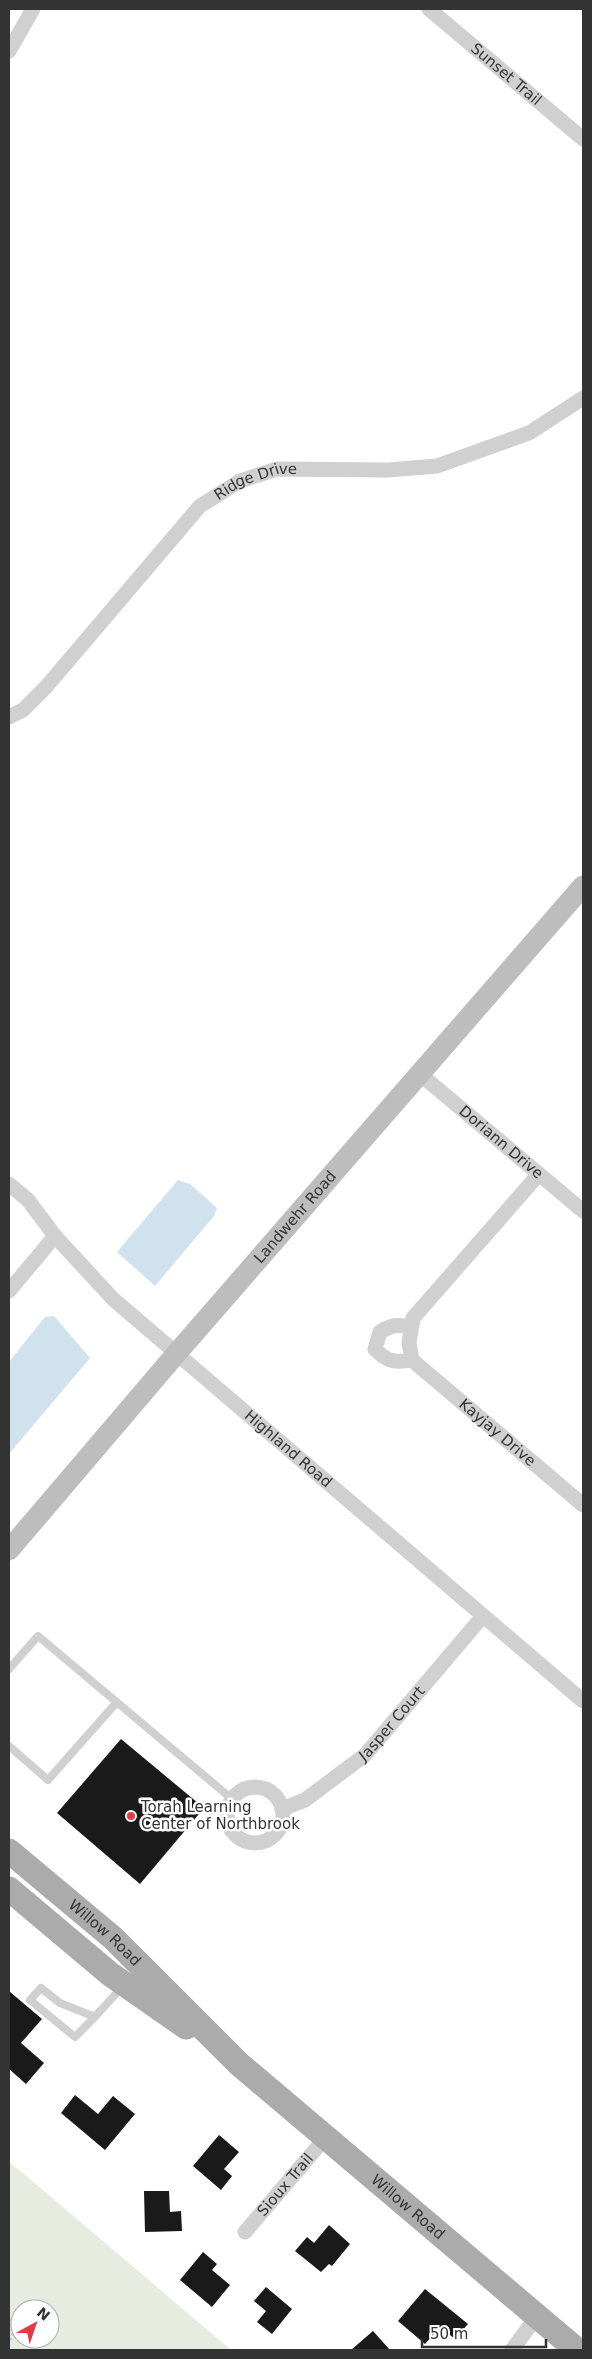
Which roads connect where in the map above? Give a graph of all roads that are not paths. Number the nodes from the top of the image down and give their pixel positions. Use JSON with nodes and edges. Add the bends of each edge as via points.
{"nodes":[{"id":1,"x":34,"y":9,"type":"edge"},
{"id":2,"x":429,"y":9,"type":"edge"},
{"id":3,"x":14,"y":29,"type":"edge"},
{"id":4,"x":9,"y":52,"type":"edge"},
{"id":5,"x":583,"y":139,"type":"edge"},
{"id":6,"x":583,"y":398,"type":"edge"},
{"id":7,"x":9,"y":717,"type":"edge"},
{"id":8,"x":583,"y":887,"type":"edge"},
{"id":9,"x":420,"y":1074,"type":"junction"},
{"id":10,"x":539,"y":1174,"type":"junction"},
{"id":11,"x":9,"y":1184,"type":"edge"},
{"id":12,"x":583,"y":1211,"type":"edge"},
{"id":13,"x":55,"y":1236,"type":"junction"},
{"id":14,"x":9,"y":1291,"type":"edge"},
{"id":15,"x":411,"y":1327,"type":"junction"},
{"id":16,"x":176,"y":1354,"type":"junction"},
{"id":17,"x":412,"y":1360,"type":"junction"},
{"id":18,"x":583,"y":1505,"type":"edge"},
{"id":19,"x":9,"y":1550,"type":"edge"},
{"id":20,"x":483,"y":1616,"type":"junction"},
{"id":21,"x":9,"y":1669,"type":"edge"},
{"id":22,"x":583,"y":1701,"type":"edge"},
{"id":23,"x":116,"y":1702,"type":"junction"},
{"id":24,"x":9,"y":1746,"type":"edge"},
{"id":25,"x":232,"y":1799,"type":"junction"},
{"id":26,"x":282,"y":1809,"type":"junction"},
{"id":27,"x":9,"y":1851,"type":"edge"},
{"id":28,"x":9,"y":1889,"type":"edge"},
{"id":29,"x":124,"y":1984,"type":"junction"},
{"id":30,"x":95,"y":2017,"type":"junction"},
{"id":31,"x":239,"y":2064,"type":"junction"},
{"id":32,"x":326,"y":2137,"type":"junction"},
{"id":33,"x":246,"y":2232,"type":"dead end"},
{"id":34,"x":537,"y":2316,"type":"junction"},
{"id":35,"x":512,"y":2350,"type":"edge"},
{"id":36,"x":577,"y":2350,"type":"edge"}],
"edges":[{"from":1,"to":3,"type":"street"},
{"from":2,"to":5,"type":"street","name":"Sunset Trail"},
{"from":3,"to":4,"type":"street"},
{"from":6,"to":7,"type":"street","name":"Ridge Drive","via":[[529,433],[437,466],[388,470],[277,469],[240,481],[200,506],[46,687],[23,710]]},
{"from":8,"to":9,"type":"main road","name":"Landwehr Road"},
{"from":9,"to":10,"type":"street","name":"Doriann Drive"},
{"from":9,"to":16,"type":"main road","name":"Landwehr Road"},
{"from":10,"to":12,"type":"street","name":"Doriann Drive"},
{"from":10,"to":15,"type":"street","via":[[413,1318]]},
{"from":11,"to":13,"type":"street","name":"Highland Road","via":[[28,1200]]},
{"from":13,"to":14,"type":"street"},
{"from":13,"to":16,"type":"street","name":"Highland Road","via":[[112,1299]]},
{"from":15,"to":17,"type":"street"},
{"from":15,"to":17,"type":"street","via":[[397,1324],[388,1327],[380,1332],[375,1349],[390,1362]]},
{"from":16,"to":19,"type":"main road","name":"Landwehr Road"},
{"from":16,"to":20,"type":"street","name":"Highland Road"},
{"from":17,"to":18,"type":"street","name":"Kayjay Drive"},
{"from":20,"to":22,"type":"street","name":"Highland Road"},
{"from":20,"to":26,"type":"street","name":"Jasper Court","via":[[365,1755],[305,1800]]},
{"from":21,"to":23,"type":"lane","via":[[38,1636]]},
{"from":23,"to":24,"type":"lane","via":[[48,1780]]},
{"from":23,"to":25,"type":"lane"},
{"from":25,"to":26,"type":"street","via":[[244,1789],[260,1788],[274,1795]]},
{"from":25,"to":26,"type":"street","via":[[228,1817],[230,1826],[234,1833],[250,1842],[268,1840],[276,1834],[283,1818]]},
{"from":27,"to":31,"type":"main road","name":"Willow Road","via":[[113,1938]]},
{"from":28,"to":29,"type":"main road","name":"Willow Road"},
{"from":29,"to":30,"type":"lane"},
{"from":29,"to":31,"type":"main road","name":"Willow Road"},
{"from":30,"to":30,"type":"lane","via":[[75,2037],[30,2000],[41,1988],[60,2003]]},
{"from":31,"to":32,"type":"main road","name":"Willow Road"},
{"from":32,"to":33,"type":"street","name":"Sioux Trail"},
{"from":32,"to":34,"type":"main road","name":"Willow Road"},
{"from":34,"to":35,"type":"street"},
{"from":34,"to":36,"type":"main road","name":"Willow Road"}]}
